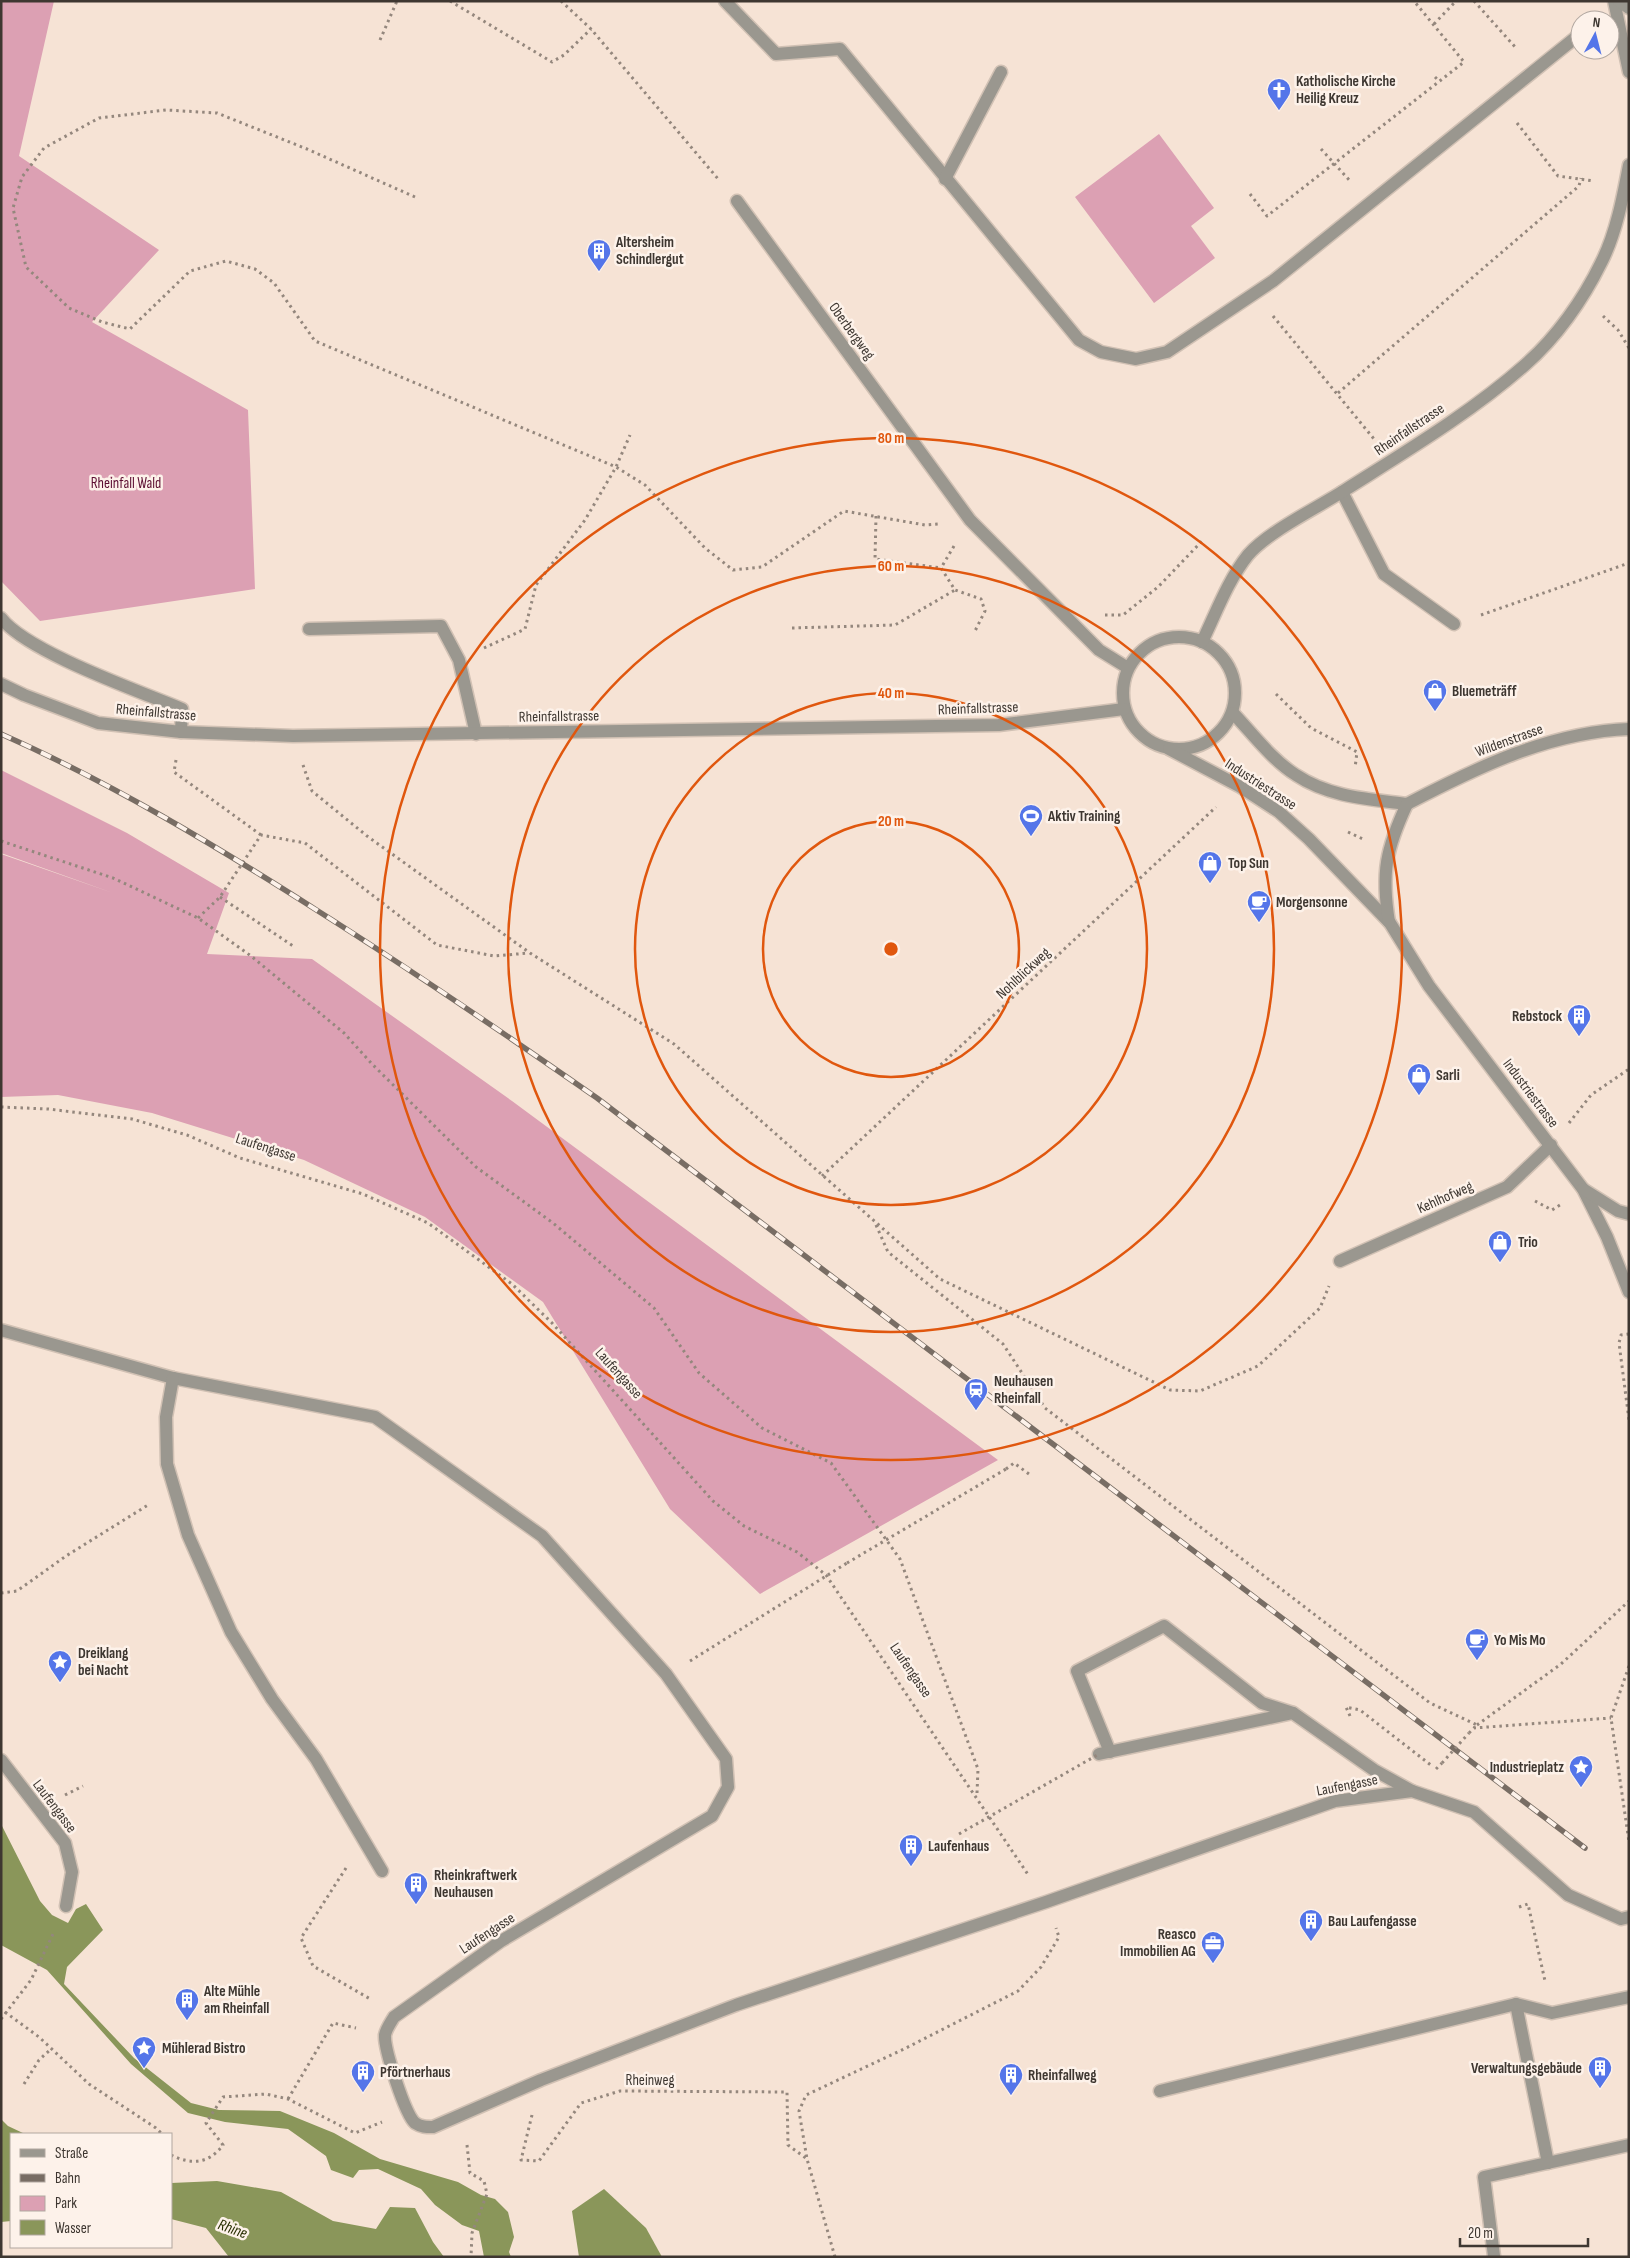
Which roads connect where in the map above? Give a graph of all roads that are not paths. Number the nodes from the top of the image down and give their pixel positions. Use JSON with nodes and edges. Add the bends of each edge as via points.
{"nodes":[{"id":1,"x":725,"y":1,"type":"edge"},
{"id":2,"x":1619,"y":1,"type":"edge"},
{"id":3,"x":1629,"y":8,"type":"edge"},
{"id":4,"x":1620,"y":40,"type":"edge"},
{"id":5,"x":1570,"y":42,"type":"edge"},
{"id":6,"x":1001,"y":72,"type":"dead end"},
{"id":7,"x":1629,"y":72,"type":"edge"},
{"id":8,"x":1629,"y":165,"type":"edge"},
{"id":9,"x":945,"y":179,"type":"junction"},
{"id":10,"x":737,"y":201,"type":"road end"},
{"id":11,"x":1629,"y":209,"type":"edge"},
{"id":12,"x":1615,"y":223,"type":"junction"},
{"id":13,"x":1342,"y":492,"type":"junction"},
{"id":14,"x":1,"y":618,"type":"edge"},
{"id":15,"x":1454,"y":624,"type":"road end"},
{"id":16,"x":309,"y":628,"type":"dead end"},
{"id":17,"x":1202,"y":642,"type":"junction"},
{"id":18,"x":1128,"y":668,"type":"junction"},
{"id":19,"x":1,"y":684,"type":"edge"},
{"id":20,"x":1124,"y":708,"type":"junction"},
{"id":21,"x":1233,"y":713,"type":"junction"},
{"id":22,"x":1629,"y":729,"type":"edge"},
{"id":23,"x":181,"y":732,"type":"junction"},
{"id":24,"x":476,"y":734,"type":"junction"},
{"id":25,"x":1169,"y":749,"type":"junction"},
{"id":26,"x":1407,"y":804,"type":"junction"},
{"id":27,"x":1390,"y":923,"type":"junction"},
{"id":28,"x":1551,"y":1146,"type":"junction"},
{"id":29,"x":1583,"y":1190,"type":"junction"},
{"id":30,"x":1629,"y":1214,"type":"edge"},
{"id":31,"x":1340,"y":1260,"type":"road end"},
{"id":32,"x":1629,"y":1292,"type":"edge"},
{"id":33,"x":1,"y":1330,"type":"edge"},
{"id":34,"x":173,"y":1378,"type":"junction"},
{"id":35,"x":1293,"y":1713,"type":"junction"},
{"id":36,"x":1,"y":1760,"type":"edge"},
{"id":37,"x":1412,"y":1790,"type":"junction"},
{"id":38,"x":382,"y":1871,"type":"dead end"},
{"id":39,"x":66,"y":1906,"type":"dead end"},
{"id":40,"x":1629,"y":1917,"type":"edge"},
{"id":41,"x":1629,"y":1997,"type":"edge"},
{"id":42,"x":1516,"y":2004,"type":"junction"},
{"id":43,"x":1160,"y":2091,"type":"dead end"},
{"id":44,"x":1629,"y":2145,"type":"edge"},
{"id":45,"x":1548,"y":2163,"type":"junction"},
{"id":46,"x":1494,"y":2256,"type":"edge"}],
"edges":[{"from":1,"to":9,"type":"street","via":[[776,54],[840,49]]},
{"from":2,"to":3,"type":"street"},
{"from":4,"to":7,"type":"street"},
{"from":5,"to":9,"type":"street","via":[[1273,281],[1167,352],[1136,359],[1101,352],[1079,340]]},
{"from":6,"to":9,"type":"street"},
{"from":8,"to":12,"type":"street","name":"Rheinfallstrasse"},
{"from":10,"to":18,"type":"street","name":"Oberbergweg","via":[[970,520],[1099,650]]},
{"from":11,"to":12,"type":"street","name":"Rheinfallstrasse"},
{"from":12,"to":13,"type":"street","name":"Rheinfallstrasse","via":[[1602,261],[1581,298],[1525,365],[1434,434]]},
{"from":13,"to":15,"type":"street","via":[[1384,574]]},
{"from":13,"to":17,"type":"street","name":"Rheinfallstrasse","via":[[1289,524],[1250,554],[1235,573]]},
{"from":14,"to":23,"type":"street","via":[[10,629],[69,661],[182,709]]},
{"from":16,"to":24,"type":"street","via":[[441,626],[459,660]]},
{"from":17,"to":18,"type":"street","via":[[1186,637],[1168,637],[1138,653]]},
{"from":17,"to":21,"type":"street","via":[[1217,650],[1228,663],[1236,696]]},
{"from":18,"to":20,"type":"street","via":[[1122,688]]},
{"from":19,"to":23,"type":"street","name":"Rheinfallstrasse","via":[[98,723]]},
{"from":20,"to":24,"type":"street","name":"Rheinfallstrasse","via":[[999,725]]},
{"from":20,"to":25,"type":"street","via":[[1134,728],[1149,742]]},
{"from":21,"to":25,"type":"street","via":[[1223,730],[1208,742],[1189,750]]},
{"from":21,"to":26,"type":"street","name":"Industriestrasse","via":[[1295,775],[1322,789],[1351,797]]},
{"from":22,"to":26,"type":"street","name":"Wildenstrasse","via":[[1582,734],[1515,754],[1457,777]]},
{"from":23,"to":24,"type":"street","name":"Rheinfallstrasse","via":[[293,736]]},
{"from":25,"to":27,"type":"street","name":"Industriestrasse","via":[[1239,786],[1279,812]]},
{"from":26,"to":27,"type":"street","name":"Industriestrasse","via":[[1388,851],[1384,889]]},
{"from":27,"to":28,"type":"street","name":"Industriestrasse","via":[[1429,986]]},
{"from":28,"to":29,"type":"street","name":"Industriestrasse"},
{"from":28,"to":31,"type":"street","name":"Kehlhofweg","via":[[1508,1187]]},
{"from":29,"to":30,"type":"street"},
{"from":29,"to":32,"type":"street","name":"Industriestrasse","via":[[1607,1237]]},
{"from":33,"to":34,"type":"street","name":"Laufengasse"},
{"from":34,"to":37,"type":"street","name":"Laufengasse","via":[[375,1417],[542,1536],[666,1674],[726,1759],[728,1787],[712,1816],[501,1942],[394,2017],[385,2034],[388,2060],[408,2113],[423,2127],[433,2127],[541,2080],[736,2006],[1335,1801]]},
{"from":34,"to":38,"type":"street","via":[[166,1417],[167,1464],[188,1535],[231,1632],[272,1699],[316,1759]]},
{"from":35,"to":35,"type":"street","via":[[1105,1753],[1077,1672],[1164,1626],[1262,1704]]},
{"from":35,"to":37,"type":"street","via":[[1374,1770]]},
{"from":36,"to":39,"type":"street","name":"Laufengasse","via":[[65,1843],[72,1872]]},
{"from":37,"to":40,"type":"street","name":"Laufengasse","via":[[1474,1812],[1568,1895],[1621,1919]]},
{"from":41,"to":42,"type":"street","via":[[1552,2013]]},
{"from":42,"to":43,"type":"street"},
{"from":42,"to":45,"type":"street"},
{"from":44,"to":45,"type":"street"},
{"from":45,"to":46,"type":"street","via":[[1484,2177]]}]}
